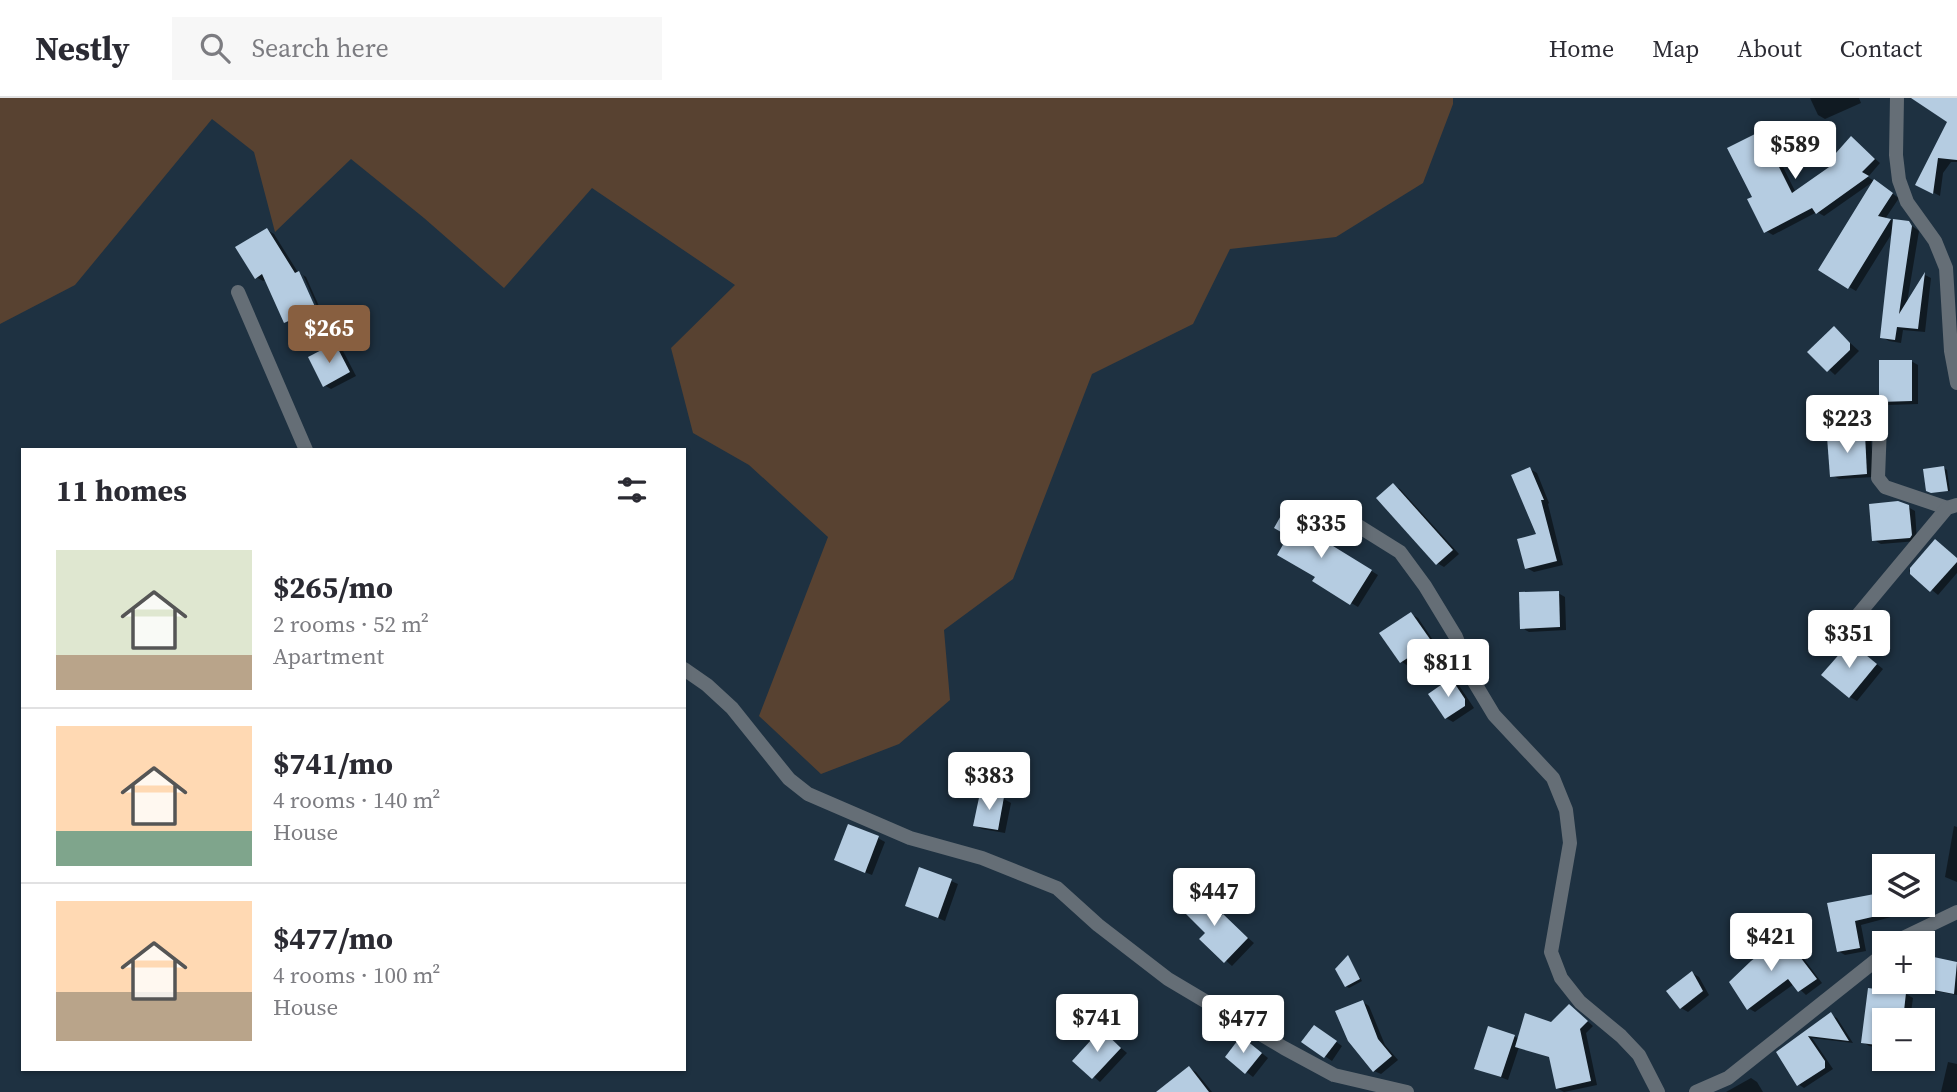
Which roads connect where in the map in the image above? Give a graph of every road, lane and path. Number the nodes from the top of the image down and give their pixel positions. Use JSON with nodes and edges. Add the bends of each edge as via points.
{"nodes":[{"id":1,"x":1897,"y":98,"type":"edge"},
{"id":2,"x":238,"y":292,"type":"dead end"},
{"id":3,"x":1957,"y":383,"type":"edge"},
{"id":4,"x":1880,"y":425,"type":"dead end"},
{"id":5,"x":305,"y":448,"type":"edge"},
{"id":6,"x":1952,"y":506,"type":"edge"},
{"id":7,"x":1352,"y":522,"type":"dead end"},
{"id":8,"x":1832,"y":646,"type":"dead end"},
{"id":9,"x":686,"y":670,"type":"edge"},
{"id":10,"x":1957,"y":912,"type":"edge"},
{"id":11,"x":1917,"y":931,"type":"edge"},
{"id":12,"x":1872,"y":963,"type":"edge"},
{"id":13,"x":1407,"y":1092,"type":"edge"},
{"id":14,"x":1658,"y":1092,"type":"edge"},
{"id":15,"x":1696,"y":1092,"type":"edge"}],
"edges":[{"from":1,"to":3,"type":"street","via":[[1899,180],[1946,268]]},
{"from":2,"to":5,"type":"street"},
{"from":4,"to":6,"type":"street","via":[[1878,478],[1885,487]]},
{"from":6,"to":8,"type":"street"},
{"from":7,"to":14,"type":"street","via":[[1400,552],[1456,637],[1473,680],[1494,715],[1553,778],[1566,810],[1570,843],[1551,952],[1561,978],[1580,1002],[1639,1055]]},
{"from":9,"to":13,"type":"street","via":[[732,708],[789,779],[808,794],[910,838],[982,858],[1057,888],[1168,979],[1284,1048],[1334,1075]]},
{"from":10,"to":11,"type":"street"},
{"from":12,"to":15,"type":"street","via":[[1728,1078]]}]}
